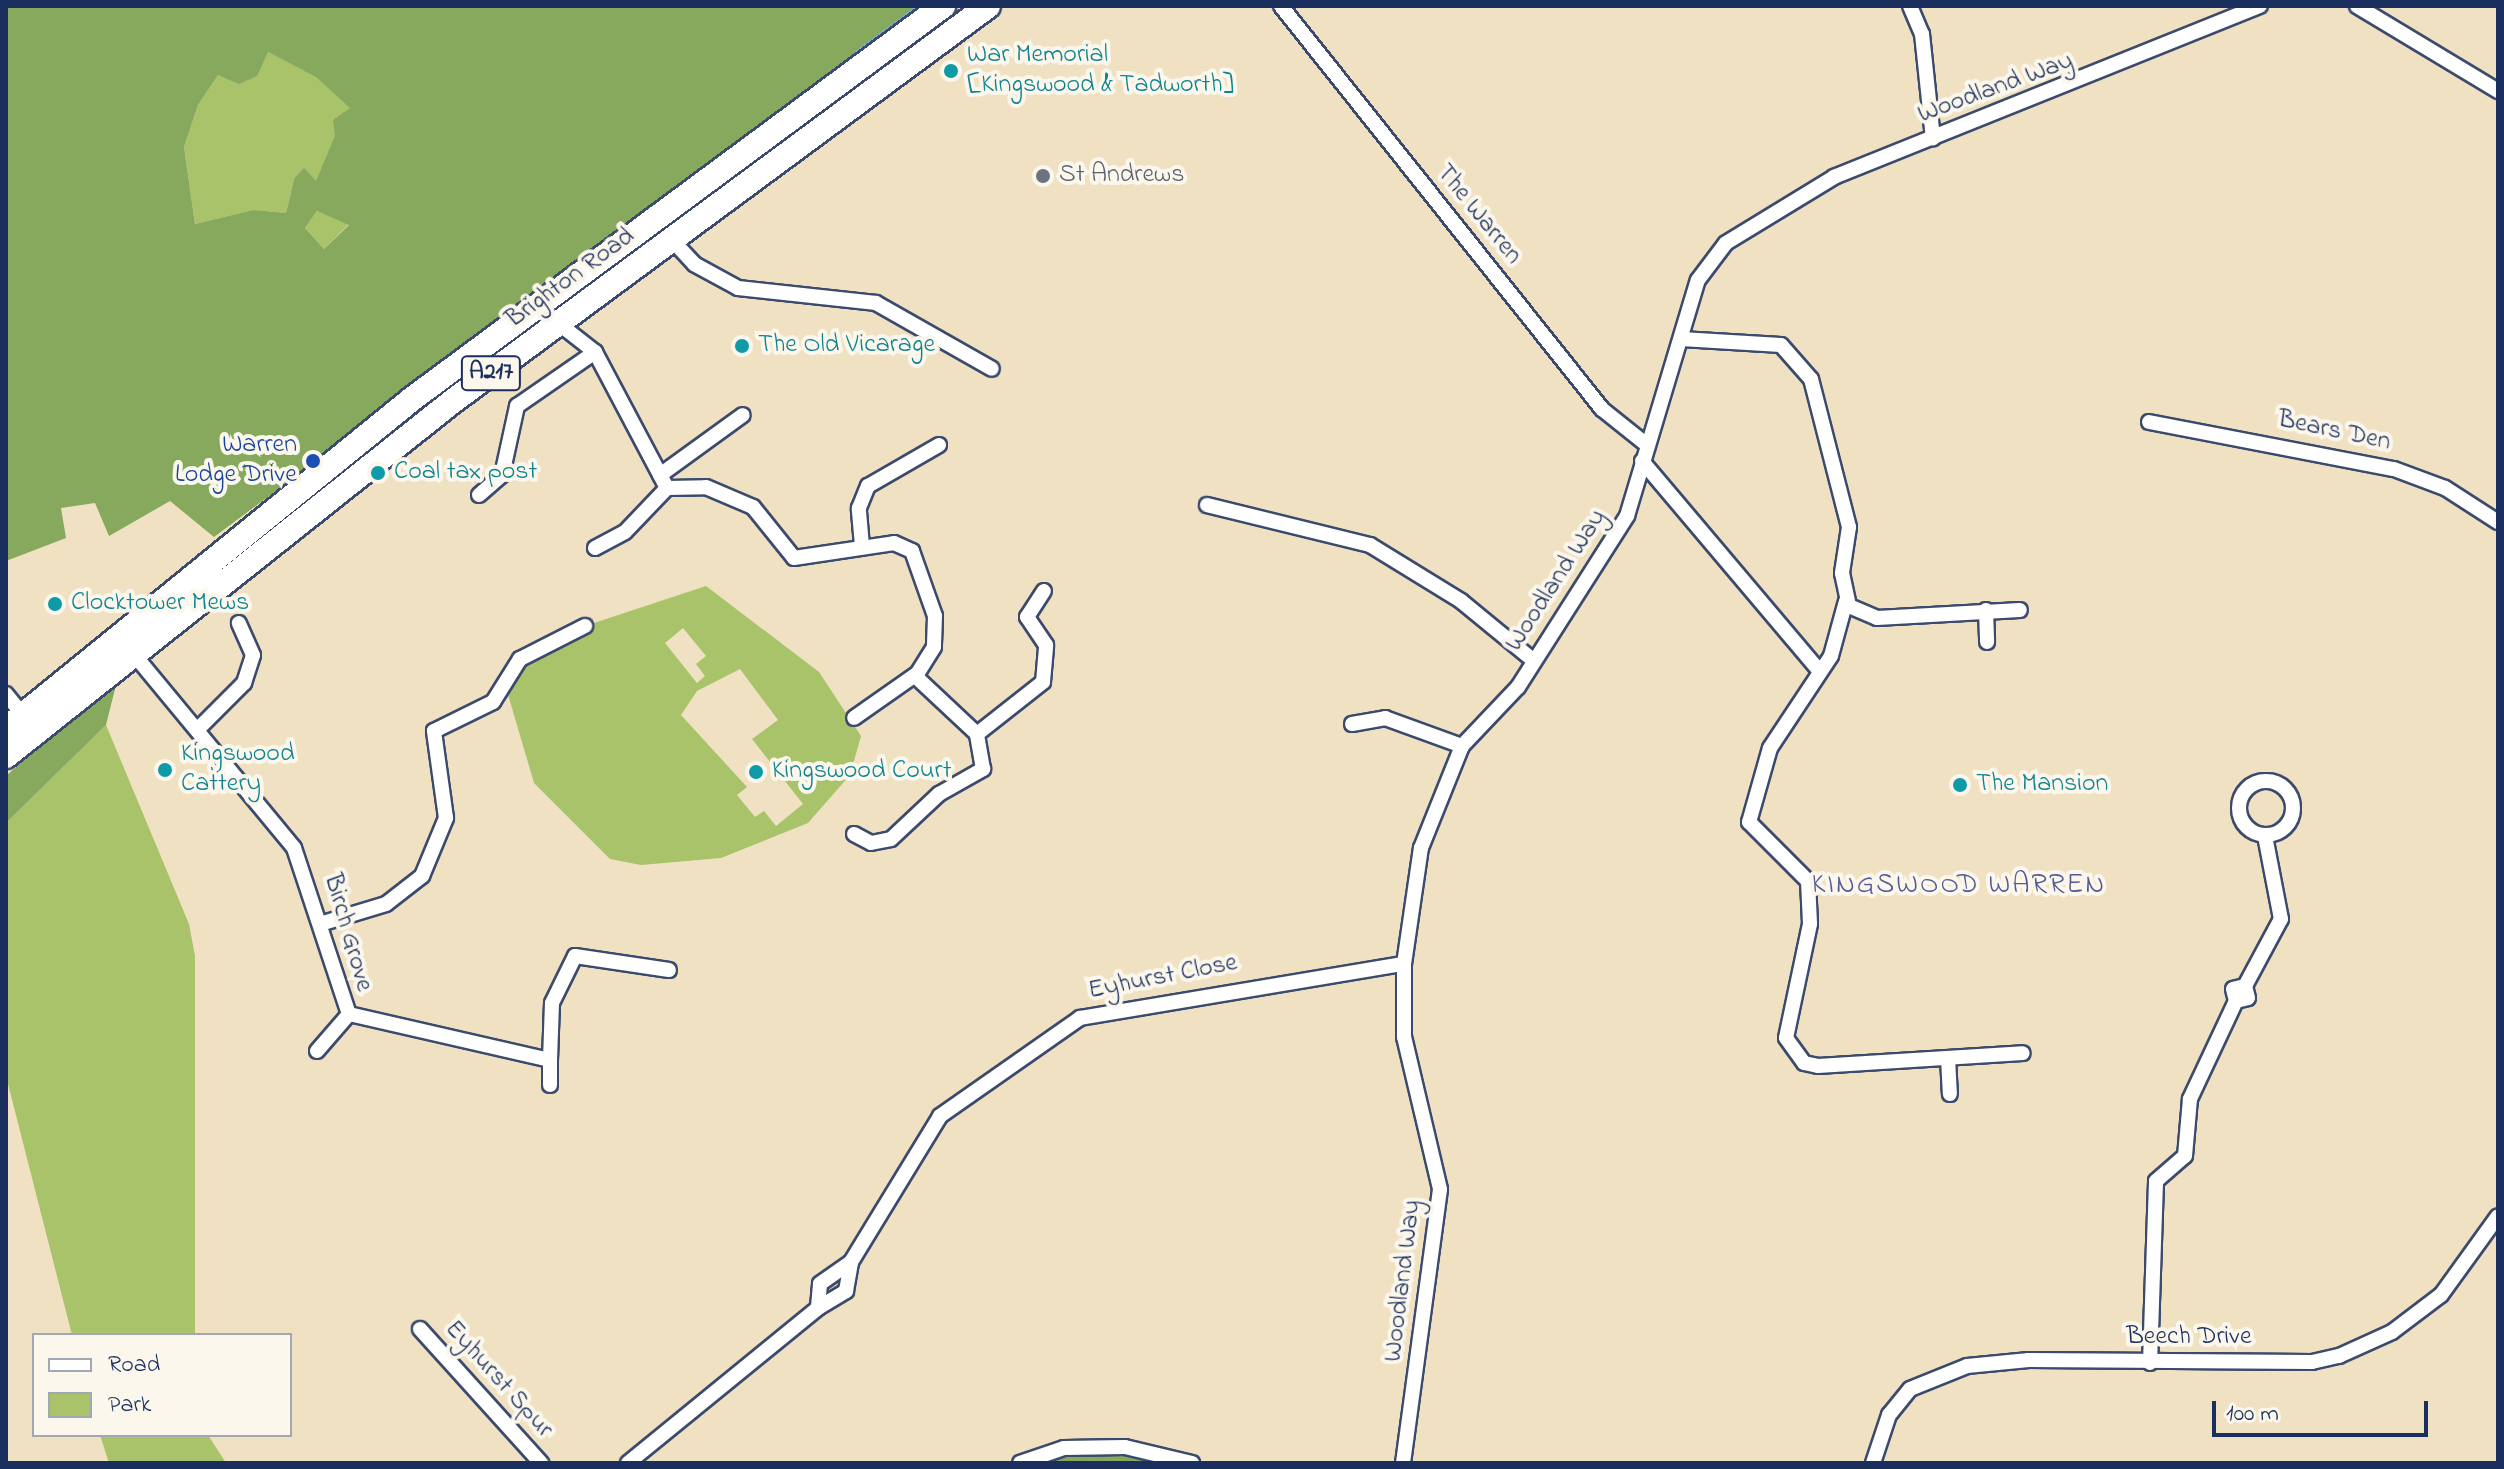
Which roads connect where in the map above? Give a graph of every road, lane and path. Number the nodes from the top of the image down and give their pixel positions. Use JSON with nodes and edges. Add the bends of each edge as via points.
{"nodes":[{"id":1,"x":943,"y":6,"type":"edge"},
{"id":2,"x":988,"y":6,"type":"edge"},
{"id":3,"x":1281,"y":6,"type":"edge"},
{"id":4,"x":1910,"y":6,"type":"edge"},
{"id":5,"x":2260,"y":6,"type":"edge"},
{"id":6,"x":2357,"y":6,"type":"edge"},
{"id":7,"x":2498,"y":91,"type":"edge"},
{"id":8,"x":1933,"y":138,"type":"junction"},
{"id":9,"x":672,"y":240,"type":"junction"},
{"id":10,"x":558,"y":323,"type":"junction"},
{"id":11,"x":1681,"y":339,"type":"junction"},
{"id":12,"x":595,"y":352,"type":"junction"},
{"id":13,"x":992,"y":369,"type":"dead end"},
{"id":14,"x":743,"y":415,"type":"dead end"},
{"id":15,"x":2149,"y":422,"type":"dead end"},
{"id":16,"x":939,"y":445,"type":"dead end"},
{"id":17,"x":1647,"y":445,"type":"junction"},
{"id":18,"x":1642,"y":461,"type":"junction"},
{"id":19,"x":664,"y":482,"type":"junction"},
{"id":20,"x":479,"y":495,"type":"dead end"},
{"id":21,"x":1207,"y":505,"type":"dead end"},
{"id":22,"x":2498,"y":522,"type":"edge"},
{"id":23,"x":862,"y":546,"type":"junction"},
{"id":24,"x":595,"y":548,"type":"dead end"},
{"id":25,"x":1044,"y":591,"type":"dead end"},
{"id":26,"x":1846,"y":601,"type":"junction"},
{"id":27,"x":1986,"y":610,"type":"junction"},
{"id":28,"x":2020,"y":610,"type":"dead end"},
{"id":29,"x":239,"y":623,"type":"dead end"},
{"id":30,"x":585,"y":626,"type":"dead end"},
{"id":31,"x":1987,"y":642,"type":"dead end"},
{"id":32,"x":132,"y":652,"type":"junction"},
{"id":33,"x":1534,"y":661,"type":"junction"},
{"id":34,"x":1818,"y":669,"type":"junction"},
{"id":35,"x":915,"y":676,"type":"junction"},
{"id":36,"x":6,"y":694,"type":"edge"},
{"id":37,"x":854,"y":718,"type":"dead end"},
{"id":38,"x":14,"y":722,"type":"edge"},
{"id":39,"x":1352,"y":724,"type":"dead end"},
{"id":40,"x":199,"y":728,"type":"junction"},
{"id":41,"x":977,"y":734,"type":"junction"},
{"id":42,"x":1462,"y":746,"type":"junction"},
{"id":43,"x":6,"y":756,"type":"edge"},
{"id":44,"x":854,"y":834,"type":"dead end"},
{"id":45,"x":2265,"y":836,"type":"dead end"},
{"id":46,"x":320,"y":924,"type":"junction"},
{"id":47,"x":1404,"y":964,"type":"junction"},
{"id":48,"x":669,"y":970,"type":"dead end"},
{"id":49,"x":349,"y":1014,"type":"junction"},
{"id":50,"x":317,"y":1051,"type":"dead end"},
{"id":51,"x":2023,"y":1053,"type":"dead end"},
{"id":52,"x":1948,"y":1058,"type":"junction"},
{"id":53,"x":550,"y":1060,"type":"junction"},
{"id":54,"x":550,"y":1085,"type":"dead end"},
{"id":55,"x":1950,"y":1094,"type":"dead end"},
{"id":56,"x":2498,"y":1216,"type":"edge"},
{"id":57,"x":851,"y":1262,"type":"junction"},
{"id":58,"x":818,"y":1308,"type":"junction"},
{"id":59,"x":420,"y":1329,"type":"dead end"},
{"id":60,"x":2150,"y":1363,"type":"junction"},
{"id":61,"x":541,"y":1463,"type":"edge"},
{"id":62,"x":628,"y":1463,"type":"edge"},
{"id":63,"x":1020,"y":1463,"type":"edge"},
{"id":64,"x":1192,"y":1463,"type":"edge"},
{"id":65,"x":1403,"y":1463,"type":"edge"},
{"id":66,"x":1873,"y":1463,"type":"edge"}],
"edges":[{"from":1,"to":38,"type":"highway","name":"Brighton Road","number":"A217","via":[[412,399]]},
{"from":2,"to":9,"type":"highway","name":"Brighton Road","number":"A217"},
{"from":3,"to":17,"type":"street","name":"The Warren","via":[[1602,409]]},
{"from":4,"to":8,"type":"street","via":[[1922,34]]},
{"from":5,"to":8,"type":"street","name":"Woodland Way"},
{"from":6,"to":7,"type":"street"},
{"from":8,"to":11,"type":"street","name":"Woodland Way","via":[[1834,177],[1726,243],[1698,280]]},
{"from":9,"to":10,"type":"highway","name":"Brighton Road","number":"A217"},
{"from":9,"to":13,"type":"street","via":[[694,264],[738,288],[876,303]]},
{"from":10,"to":12,"type":"street"},
{"from":10,"to":32,"type":"highway","name":"Brighton Road","number":"A217"},
{"from":11,"to":17,"type":"street","name":"Woodland Way"},
{"from":11,"to":26,"type":"street","via":[[1781,345],[1811,379],[1849,527]]},
{"from":12,"to":19,"type":"street"},
{"from":12,"to":20,"type":"street","via":[[517,406],[502,475]]},
{"from":14,"to":19,"type":"street"},
{"from":15,"to":22,"type":"street","name":"Bears Den","via":[[2394,469],[2445,488]]},
{"from":16,"to":23,"type":"street","via":[[868,486],[859,508]]},
{"from":17,"to":18,"type":"street","name":"Woodland Way"},
{"from":18,"to":33,"type":"street","name":"Woodland Way","via":[[1627,516]]},
{"from":18,"to":34,"type":"street"},
{"from":19,"to":23,"type":"street","via":[[706,487],[753,507],[786,556]]},
{"from":19,"to":24,"type":"street","via":[[625,532]]},
{"from":21,"to":33,"type":"street","via":[[1370,545],[1461,601]]},
{"from":23,"to":35,"type":"street","via":[[901,543],[915,558],[937,627],[931,657]]},
{"from":25,"to":41,"type":"street","via":[[1027,617],[1046,645],[1043,682]]},
{"from":26,"to":27,"type":"street","via":[[1877,618]]},
{"from":26,"to":34,"type":"street","via":[[1831,656]]},
{"from":27,"to":28,"type":"street"},
{"from":27,"to":31,"type":"street"},
{"from":29,"to":40,"type":"street","via":[[253,655],[244,683]]},
{"from":30,"to":46,"type":"street","via":[[520,659],[493,702],[434,731],[446,818],[422,876],[386,904]]},
{"from":32,"to":40,"type":"street","name":"Birch Grove"},
{"from":32,"to":43,"type":"highway","name":"Brighton Road","number":"A217"},
{"from":33,"to":42,"type":"street","name":"Woodland Way","via":[[1511,697]]},
{"from":34,"to":52,"type":"street","via":[[1770,748],[1749,822],[1808,881],[1810,924],[1786,1038],[1804,1063],[1818,1066]]},
{"from":35,"to":37,"type":"street"},
{"from":35,"to":41,"type":"street"},
{"from":36,"to":38,"type":"street"},
{"from":39,"to":42,"type":"street","via":[[1385,718]]},
{"from":40,"to":46,"type":"street","name":"Birch Grove","via":[[294,848]]},
{"from":41,"to":44,"type":"street","via":[[985,763],[979,774],[939,794],[891,839],[871,843]]},
{"from":42,"to":47,"type":"street","name":"Woodland Way","via":[[1421,848]]},
{"from":45,"to":60,"type":"street","via":[[2281,919],[2245,986],[2248,998],[2236,1001],[2190,1099],[2185,1156],[2156,1181]]},
{"from":46,"to":49,"type":"street","name":"Birch Grove"},
{"from":47,"to":57,"type":"street","name":"Eyhurst Close","via":[[1128,1004],[1050,1034],[940,1116]]},
{"from":47,"to":65,"type":"street","name":"Woodland Way","via":[[1404,1037],[1440,1189]]},
{"from":48,"to":53,"type":"street","via":[[575,956],[552,1003]]},
{"from":49,"to":50,"type":"street"},
{"from":49,"to":53,"type":"street","name":"Birch Grove"},
{"from":51,"to":52,"type":"street"},
{"from":52,"to":55,"type":"street"},
{"from":53,"to":54,"type":"street"},
{"from":56,"to":60,"type":"street","name":"Beech Drive","via":[[2441,1295],[2366,1345],[2312,1362]]},
{"from":57,"to":58,"type":"street","name":"Eyhurst Close","via":[[820,1284]]},
{"from":57,"to":58,"type":"street","name":"Eyhurst Close","via":[[841,1299]]},
{"from":58,"to":62,"type":"street","name":"Eyhurst Close"},
{"from":59,"to":61,"type":"street","name":"Eyhurst Spur"},
{"from":60,"to":66,"type":"street","name":"Beech Drive","via":[[1999,1360],[1938,1373],[1889,1415]]},
{"from":63,"to":64,"type":"street","via":[[1064,1448],[1125,1447]]}]}
